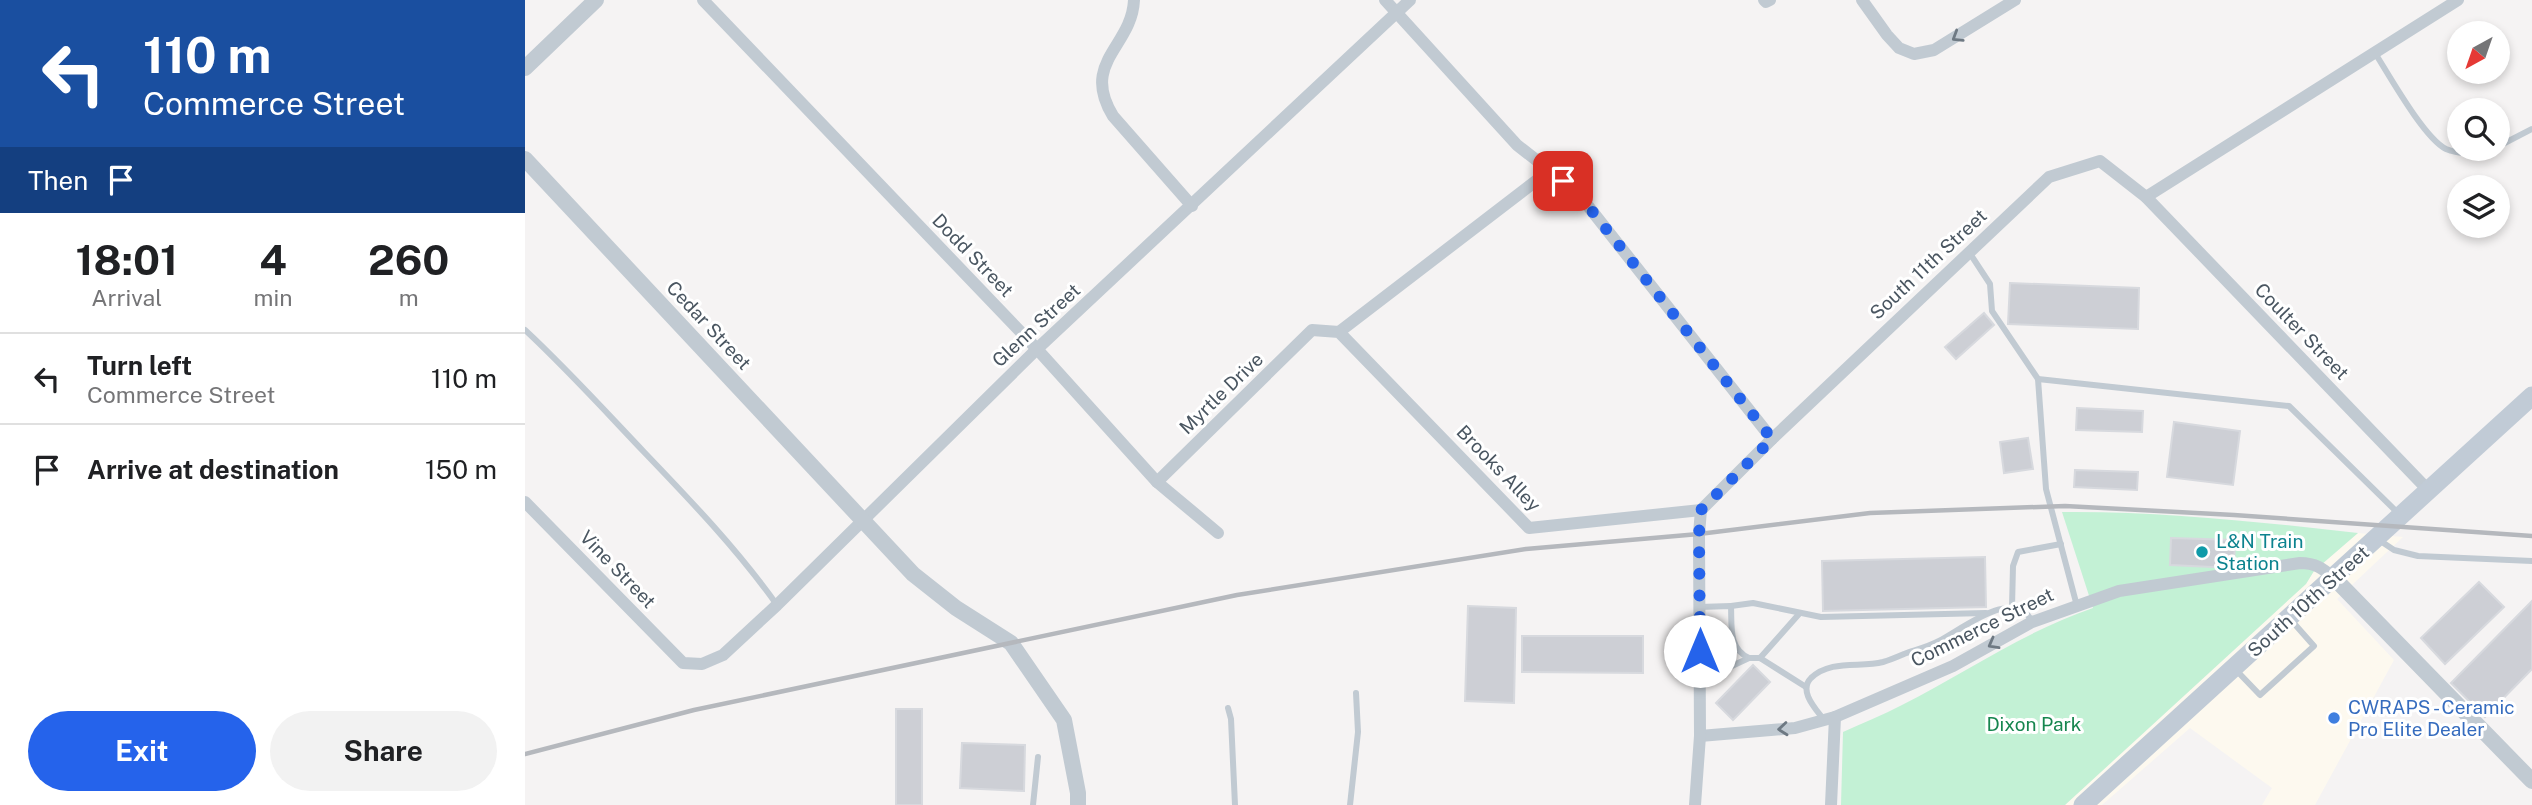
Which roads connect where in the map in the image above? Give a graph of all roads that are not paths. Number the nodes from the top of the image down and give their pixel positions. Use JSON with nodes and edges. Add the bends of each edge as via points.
{"nodes":[{"id":1,"x":596,"y":0,"type":"edge"},
{"id":2,"x":703,"y":0,"type":"edge"},
{"id":3,"x":1134,"y":0,"type":"edge"},
{"id":4,"x":1385,"y":0,"type":"edge"},
{"id":5,"x":1410,"y":0,"type":"edge"},
{"id":6,"x":1862,"y":0,"type":"edge"},
{"id":7,"x":2015,"y":0,"type":"edge"},
{"id":8,"x":2458,"y":0,"type":"edge"},
{"id":9,"x":1397,"y":12,"type":"junction"},
{"id":10,"x":2375,"y":52,"type":"junction"},
{"id":11,"x":525,"y":68,"type":"edge"},
{"id":12,"x":2532,"y":129,"type":"edge"},
{"id":13,"x":2510,"y":141,"type":"edge"},
{"id":14,"x":2447,"y":149,"type":"edge"},
{"id":15,"x":525,"y":159,"type":"edge"},
{"id":16,"x":1549,"y":170,"type":"junction"},
{"id":17,"x":2146,"y":197,"type":"junction"},
{"id":18,"x":1192,"y":206,"type":"junction"},
{"id":19,"x":1969,"y":252,"type":"junction"},
{"id":20,"x":525,"y":330,"type":"edge"},
{"id":21,"x":1339,"y":332,"type":"junction"},
{"id":22,"x":1037,"y":349,"type":"junction"},
{"id":23,"x":2038,"y":379,"type":"junction"},
{"id":24,"x":2532,"y":396,"type":"edge"},
{"id":25,"x":1772,"y":439,"type":"junction"},
{"id":26,"x":1157,"y":482,"type":"junction"},
{"id":27,"x":2430,"y":492,"type":"junction"},
{"id":28,"x":525,"y":502,"type":"edge"},
{"id":29,"x":1701,"y":510,"type":"junction"},
{"id":30,"x":2401,"y":516,"type":"junction"},
{"id":31,"x":862,"y":520,"type":"junction"},
{"id":32,"x":1218,"y":533,"type":"dead end"},
{"id":33,"x":2377,"y":539,"type":"junction"},
{"id":34,"x":2061,"y":544,"type":"junction"},
{"id":35,"x":2532,"y":561,"type":"edge"},
{"id":36,"x":2334,"y":578,"type":"junction"},
{"id":37,"x":777,"y":605,"type":"junction"},
{"id":38,"x":1731,"y":606,"type":"junction"},
{"id":39,"x":2077,"y":606,"type":"junction"},
{"id":40,"x":1699,"y":607,"type":"junction"},
{"id":41,"x":2012,"y":607,"type":"junction"},
{"id":42,"x":1988,"y":613,"type":"junction"},
{"id":43,"x":1799,"y":614,"type":"junction"},
{"id":44,"x":2290,"y":618,"type":"junction"},
{"id":45,"x":2032,"y":622,"type":"junction"},
{"id":46,"x":1749,"y":658,"type":"junction"},
{"id":47,"x":1760,"y":658,"type":"junction"},
{"id":48,"x":683,"y":663,"type":"joint"},
{"id":49,"x":2234,"y":668,"type":"junction"},
{"id":50,"x":1700,"y":673,"type":"junction"},
{"id":51,"x":1806,"y":687,"type":"junction"},
{"id":52,"x":1356,"y":693,"type":"dead end"},
{"id":53,"x":1228,"y":708,"type":"dead end"},
{"id":54,"x":1829,"y":719,"type":"junction"},
{"id":55,"x":1700,"y":736,"type":"junction"},
{"id":56,"x":1038,"y":757,"type":"dead end"},
{"id":57,"x":2532,"y":781,"type":"edge"},
{"id":58,"x":1033,"y":805,"type":"edge"},
{"id":59,"x":1078,"y":805,"type":"edge"},
{"id":60,"x":1235,"y":805,"type":"edge"},
{"id":61,"x":1350,"y":805,"type":"edge"},
{"id":62,"x":1695,"y":805,"type":"edge"},
{"id":63,"x":1831,"y":805,"type":"edge"},
{"id":64,"x":2084,"y":805,"type":"edge"}],
"edges":[{"from":1,"to":11,"type":"street"},
{"from":2,"to":22,"type":"street","name":"Dodd Street"},
{"from":3,"to":18,"type":"street","via":[[1133,15],[1101,79],[1105,102]]},
{"from":4,"to":9,"type":"street"},
{"from":5,"to":9,"type":"street","name":"Glenn Street"},
{"from":7,"to":6,"type":"street","one_way":true,"via":[[1934,50],[1914,54],[1899,48]]},
{"from":8,"to":10,"type":"street"},
{"from":9,"to":16,"type":"street","via":[[1517,145]]},
{"from":9,"to":18,"type":"street","name":"Glenn Street"},
{"from":10,"to":14,"type":"lane","via":[[2411,109]]},
{"from":10,"to":17,"type":"street"},
{"from":12,"to":13,"type":"lane"},
{"from":15,"to":31,"type":"street","name":"Cedar Street"},
{"from":16,"to":21,"type":"street"},
{"from":16,"to":25,"type":"street","via":[[1577,192]]},
{"from":17,"to":19,"type":"street","name":"South 11th Street","via":[[2100,160],[2049,177]]},
{"from":17,"to":27,"type":"street","name":"Coulter Street"},
{"from":18,"to":22,"type":"street","name":"Glenn Street"},
{"from":19,"to":23,"type":"lane","via":[[1990,284],[1992,311]]},
{"from":19,"to":25,"type":"street","name":"South 11th Street"},
{"from":20,"to":37,"type":"lane","via":[[704,516]]},
{"from":21,"to":26,"type":"street","name":"Myrtle Drive","via":[[1311,330]]},
{"from":21,"to":29,"type":"street","name":"Brooks Alley","via":[[1529,528]]},
{"from":22,"to":26,"type":"street","name":"Dodd Street"},
{"from":22,"to":31,"type":"street","name":"Glenn Street"},
{"from":23,"to":30,"type":"lane","via":[[2289,406]]},
{"from":23,"to":34,"type":"lane","via":[[2046,489]]},
{"from":24,"to":27,"type":"main road","name":"South 10th Street"},
{"from":25,"to":29,"type":"street","name":"South 11th Street"},
{"from":26,"to":32,"type":"street","name":"Dodd Street"},
{"from":27,"to":30,"type":"main road","name":"South 10th Street"},
{"from":28,"to":48,"type":"street","name":"Vine Street"},
{"from":29,"to":40,"type":"street"},
{"from":30,"to":33,"type":"main road","name":"South 10th Street"},
{"from":31,"to":37,"type":"street","name":"Glenn Street"},
{"from":31,"to":59,"type":"street","name":"Cedar Street","via":[[913,574],[1011,643],[1064,720]]},
{"from":33,"to":35,"type":"lane","via":[[2394,550],[2418,556]]},
{"from":33,"to":36,"type":"main road","name":"South 10th Street"},
{"from":34,"to":39,"type":"lane"},
{"from":34,"to":41,"type":"lane","via":[[2018,552]]},
{"from":36,"to":39,"type":"street","name":"Commerce Street","via":[[2319,566],[2300,563],[2119,591]]},
{"from":36,"to":44,"type":"main road","name":"South 10th Street"},
{"from":36,"to":57,"type":"street","name":"Commerce Street"},
{"from":37,"to":48,"type":"street","name":"Glenn Street","via":[[723,654],[702,663]]},
{"from":38,"to":40,"type":"lane"},
{"from":38,"to":43,"type":"lane","via":[[1753,603]]},
{"from":38,"to":46,"type":"lane","via":[[1735,648]]},
{"from":39,"to":45,"type":"street","name":"Commerce Street"},
{"from":40,"to":50,"type":"street"},
{"from":41,"to":42,"type":"lane"},
{"from":41,"to":45,"type":"lane","via":[[2023,610]]},
{"from":42,"to":43,"type":"lane"},
{"from":42,"to":51,"type":"lane","via":[[1937,642],[1882,663],[1830,666]]},
{"from":43,"to":47,"type":"lane"},
{"from":44,"to":49,"type":"main road","name":"South 10th Street"},
{"from":44,"to":49,"type":"lane","via":[[2314,646],[2260,695]]},
{"from":45,"to":54,"type":"street","name":"Commerce Street","one_way":true,"via":[[1953,666]]},
{"from":46,"to":47,"type":"lane"},
{"from":46,"to":50,"type":"lane","via":[[1717,673]]},
{"from":47,"to":51,"type":"lane"},
{"from":49,"to":64,"type":"main road","name":"South 10th Street"},
{"from":50,"to":55,"type":"street"},
{"from":51,"to":54,"type":"lane","via":[[1806,694]]},
{"from":52,"to":61,"type":"lane"},
{"from":53,"to":60,"type":"lane"},
{"from":54,"to":55,"type":"street","name":"Commerce Street","one_way":true,"via":[[1795,728]]},
{"from":54,"to":63,"type":"street"},
{"from":55,"to":62,"type":"street"},
{"from":56,"to":58,"type":"lane"}]}
